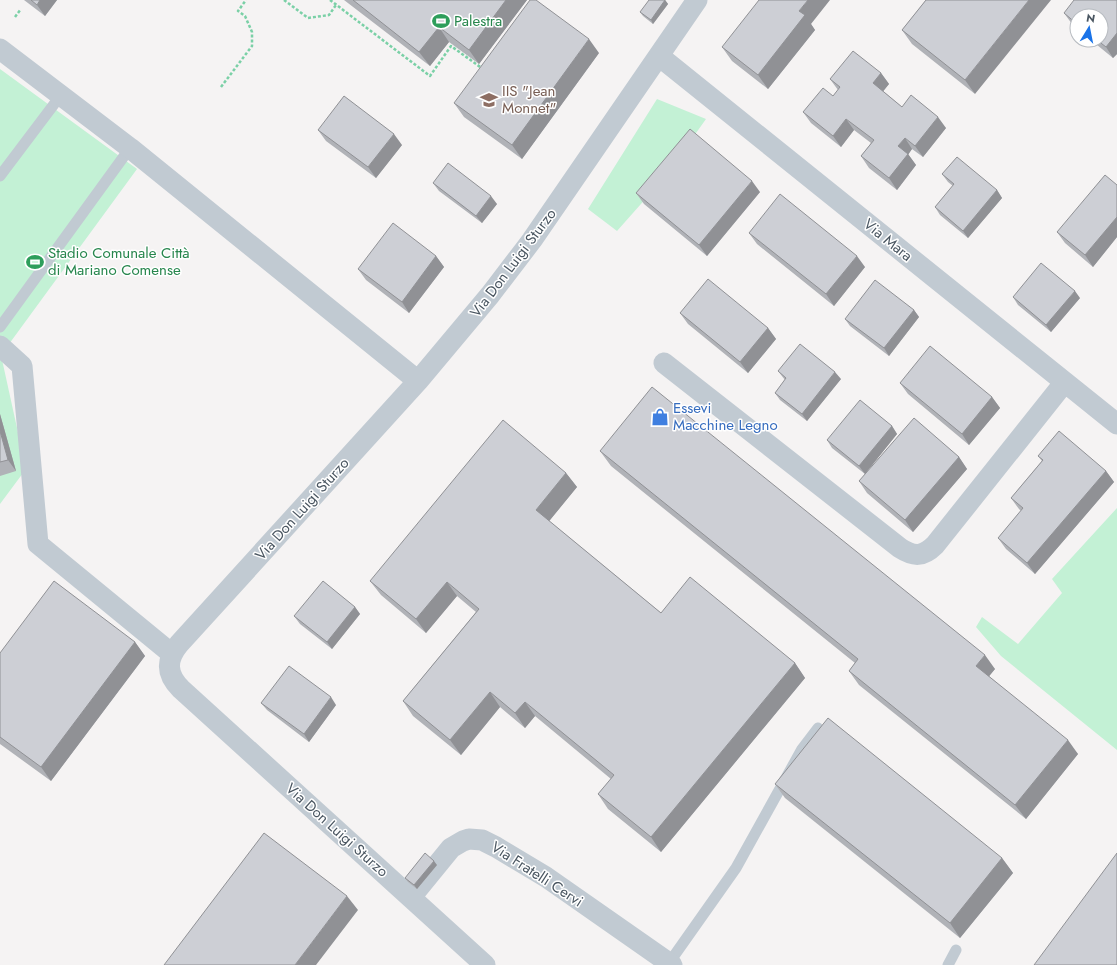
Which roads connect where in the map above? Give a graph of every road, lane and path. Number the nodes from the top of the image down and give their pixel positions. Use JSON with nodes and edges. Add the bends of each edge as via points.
{"nodes":[{"id":1,"x":246,"y":0,"type":"edge"},
{"id":2,"x":284,"y":0,"type":"edge"},
{"id":3,"x":330,"y":0,"type":"edge"},
{"id":4,"x":696,"y":0,"type":"edge"},
{"id":5,"x":336,"y":5,"type":"junction"},
{"id":6,"x":21,"y":9,"type":"dead end"},
{"id":7,"x":15,"y":17,"type":"dead end"},
{"id":8,"x":0,"y":49,"type":"edge"},
{"id":9,"x":659,"y":56,"type":"junction"},
{"id":10,"x":484,"y":70,"type":"edge"},
{"id":11,"x":221,"y":87,"type":"dead end"},
{"id":12,"x":61,"y":95,"type":"junction"},
{"id":13,"x":130,"y":148,"type":"junction"},
{"id":14,"x":0,"y":176,"type":"edge"},
{"id":15,"x":0,"y":327,"type":"edge"},
{"id":16,"x":0,"y":346,"type":"edge"},
{"id":17,"x":664,"y":363,"type":"dead end"},
{"id":18,"x":418,"y":381,"type":"junction"},
{"id":19,"x":1064,"y":383,"type":"junction"},
{"id":20,"x":1117,"y":424,"type":"edge"},
{"id":21,"x":172,"y":654,"type":"junction"},
{"id":22,"x":818,"y":728,"type":"edge"},
{"id":23,"x":411,"y":897,"type":"junction"},
{"id":24,"x":956,"y":950,"type":"dead end"},
{"id":25,"x":670,"y":964,"type":"edge"},
{"id":26,"x":485,"y":965,"type":"edge"},
{"id":27,"x":948,"y":965,"type":"edge"}],
"edges":[{"from":1,"to":11,"type":"path","via":[[238,11],[245,16],[252,32],[252,46]]},
{"from":2,"to":5,"type":"path","via":[[308,18],[329,15]]},
{"from":3,"to":5,"type":"path"},
{"from":4,"to":9,"type":"street","name":"Via Don Luigi Sturzo"},
{"from":5,"to":10,"type":"path","via":[[430,76],[451,46]]},
{"from":6,"to":7,"type":"path"},
{"from":8,"to":12,"type":"street"},
{"from":9,"to":18,"type":"street","name":"Via Don Luigi Sturzo","via":[[520,257]]},
{"from":9,"to":19,"type":"street","name":"Via Mara"},
{"from":12,"to":13,"type":"street"},
{"from":12,"to":14,"type":"lane"},
{"from":13,"to":15,"type":"lane"},
{"from":13,"to":18,"type":"street"},
{"from":16,"to":21,"type":"street","via":[[22,366],[38,544]]},
{"from":17,"to":19,"type":"street","via":[[905,552],[918,555],[924,554],[935,545]]},
{"from":18,"to":21,"type":"street","name":"Via Don Luigi Sturzo"},
{"from":19,"to":20,"type":"street","name":"Via Mara"},
{"from":21,"to":23,"type":"street","name":"Via Don Luigi Sturzo","via":[[169,665],[175,683]]},
{"from":22,"to":25,"type":"lane","via":[[802,748],[736,868]]},
{"from":23,"to":25,"type":"street","name":"Via Fratelli Cervi","via":[[451,848],[469,839],[482,840],[546,877]]},
{"from":23,"to":26,"type":"street","name":"Via Don Luigi Sturzo"},
{"from":24,"to":27,"type":"lane"}]}
